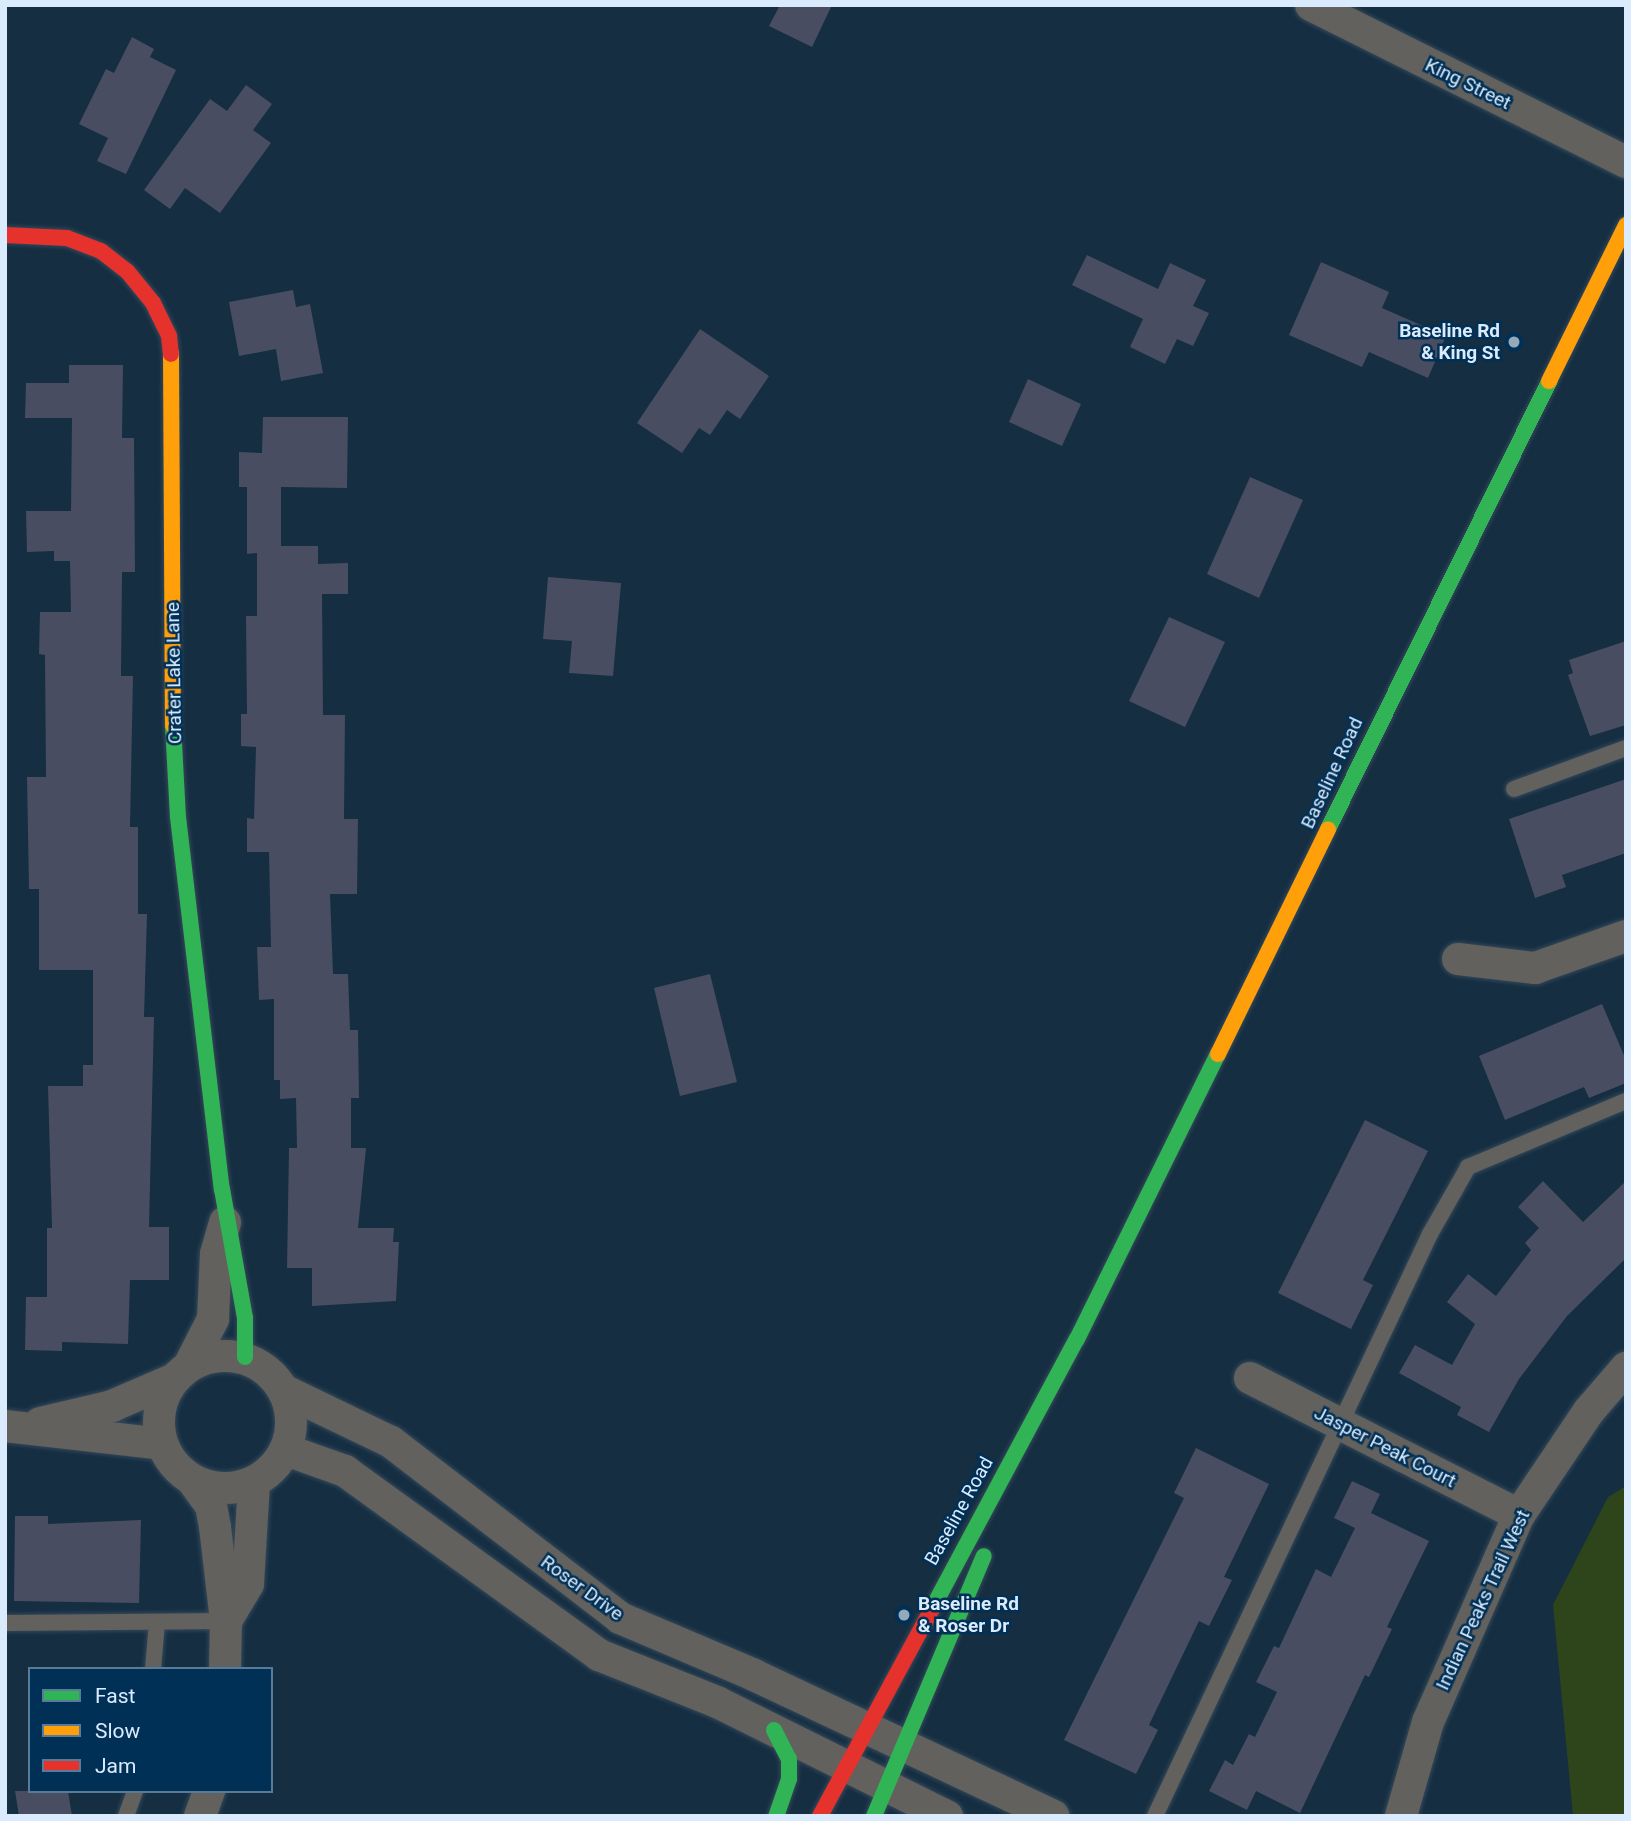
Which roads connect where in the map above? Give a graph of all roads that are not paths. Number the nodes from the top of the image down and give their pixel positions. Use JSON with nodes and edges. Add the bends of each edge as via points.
{"nodes":[{"id":1,"x":1311,"y":5,"type":"edge"},
{"id":2,"x":1626,"y":162,"type":"edge"},
{"id":3,"x":1626,"y":225,"type":"edge"},
{"id":4,"x":5,"y":235,"type":"edge"},
{"id":5,"x":1626,"y":748,"type":"edge"},
{"id":6,"x":1514,"y":789,"type":"dead end"},
{"id":7,"x":1626,"y":936,"type":"edge"},
{"id":8,"x":1458,"y":959,"type":"dead end"},
{"id":9,"x":1626,"y":1101,"type":"edge"},
{"id":10,"x":227,"y":1217,"type":"junction"},
{"id":11,"x":1077,"y":1339,"type":"junction"},
{"id":12,"x":245,"y":1357,"type":"junction"},
{"id":13,"x":1626,"y":1368,"type":"edge"},
{"id":14,"x":181,"y":1372,"type":"junction"},
{"id":15,"x":1250,"y":1378,"type":"dead end"},
{"id":16,"x":285,"y":1391,"type":"junction"},
{"id":17,"x":1342,"y":1425,"type":"junction"},
{"id":18,"x":17,"y":1426,"type":"edge"},
{"id":19,"x":162,"y":1444,"type":"junction"},
{"id":20,"x":286,"y":1450,"type":"junction"},
{"id":21,"x":193,"y":1481,"type":"junction"},
{"id":22,"x":254,"y":1482,"type":"junction"},
{"id":23,"x":1519,"y":1515,"type":"junction"},
{"id":24,"x":226,"y":1621,"type":"junction"},
{"id":25,"x":156,"y":1622,"type":"junction"},
{"id":26,"x":5,"y":1623,"type":"edge"},
{"id":27,"x":153,"y":1667,"type":"edge"},
{"id":28,"x":225,"y":1667,"type":"edge"},
{"id":29,"x":865,"y":1728,"type":"junction"},
{"id":30,"x":774,"y":1730,"type":"junction"},
{"id":31,"x":903,"y":1744,"type":"junction"},
{"id":32,"x":845,"y":1763,"type":"junction"},
{"id":33,"x":134,"y":1793,"type":"edge"},
{"id":34,"x":208,"y":1793,"type":"edge"},
{"id":35,"x":880,"y":1802,"type":"edge"},
{"id":36,"x":126,"y":1816,"type":"edge"},
{"id":37,"x":200,"y":1816,"type":"edge"},
{"id":38,"x":776,"y":1816,"type":"edge"},
{"id":39,"x":820,"y":1816,"type":"edge"},
{"id":40,"x":947,"y":1816,"type":"edge"},
{"id":41,"x":1054,"y":1816,"type":"edge"},
{"id":42,"x":1155,"y":1816,"type":"edge"},
{"id":43,"x":1401,"y":1816,"type":"edge"}],
"edges":[{"from":1,"to":2,"type":"street","name":"King Street"},
{"from":3,"to":11,"type":"main road","name":"Baseline Road"},
{"from":4,"to":10,"type":"main road","name":"Crater Lake Lane","via":[[67,238],[101,251],[127,271],[153,303],[169,335],[174,377],[172,699],[178,817]]},
{"from":5,"to":6,"type":"lane"},
{"from":7,"to":8,"type":"street","via":[[1535,968]]},
{"from":9,"to":17,"type":"lane","via":[[1468,1167],[1430,1234]]},
{"from":10,"to":12,"type":"main road","name":"Crater Lake Lane","via":[[245,1318]]},
{"from":10,"to":14,"type":"street","name":"Crater Lake Lane","via":[[216,1254],[212,1319]]},
{"from":11,"to":29,"type":"main road","name":"Baseline Road"},
{"from":11,"to":31,"type":"main road","name":"Baseline Road"},
{"from":12,"to":14,"type":"street","via":[[216,1355]]},
{"from":12,"to":16,"type":"street","via":[[272,1373]]},
{"from":13,"to":23,"type":"street","name":"Indian Peaks Trail West","via":[[1589,1411]]},
{"from":14,"to":18,"type":"street","via":[[112,1406]]},
{"from":14,"to":19,"type":"street","via":[[160,1405]]},
{"from":15,"to":17,"type":"street","name":"Jasper Peak Court"},
{"from":16,"to":20,"type":"street","via":[[292,1416]]},
{"from":16,"to":29,"type":"street","name":"Roser Drive","via":[[391,1442],[620,1618]]},
{"from":17,"to":23,"type":"street","name":"Jasper Peak Court"},
{"from":17,"to":42,"type":"lane"},
{"from":18,"to":19,"type":"street"},
{"from":19,"to":21,"type":"street","via":[[173,1465]]},
{"from":20,"to":22,"type":"street","via":[[273,1469]]},
{"from":20,"to":30,"type":"street","via":[[345,1471],[599,1655]]},
{"from":21,"to":22,"type":"street","via":[[223,1488]]},
{"from":21,"to":24,"type":"street","via":[[211,1506]]},
{"from":22,"to":24,"type":"street","via":[[248,1584]]},
{"from":23,"to":43,"type":"street","name":"Indian Peaks Trail West","via":[[1427,1722]]},
{"from":24,"to":25,"type":"lane"},
{"from":24,"to":28,"type":"street"},
{"from":25,"to":26,"type":"lane"},
{"from":25,"to":27,"type":"lane"},
{"from":29,"to":31,"type":"street","name":"Roser Drive"},
{"from":29,"to":32,"type":"main road","name":"Baseline Road"},
{"from":30,"to":32,"type":"street"},
{"from":30,"to":38,"type":"main road","via":[[789,1759],[789,1779]]},
{"from":31,"to":35,"type":"main road","name":"Baseline Road"},
{"from":31,"to":41,"type":"street"},
{"from":32,"to":35,"type":"street"},
{"from":32,"to":39,"type":"main road","name":"Baseline Road"},
{"from":33,"to":36,"type":"lane"},
{"from":34,"to":37,"type":"street"},
{"from":35,"to":40,"type":"street"}]}
